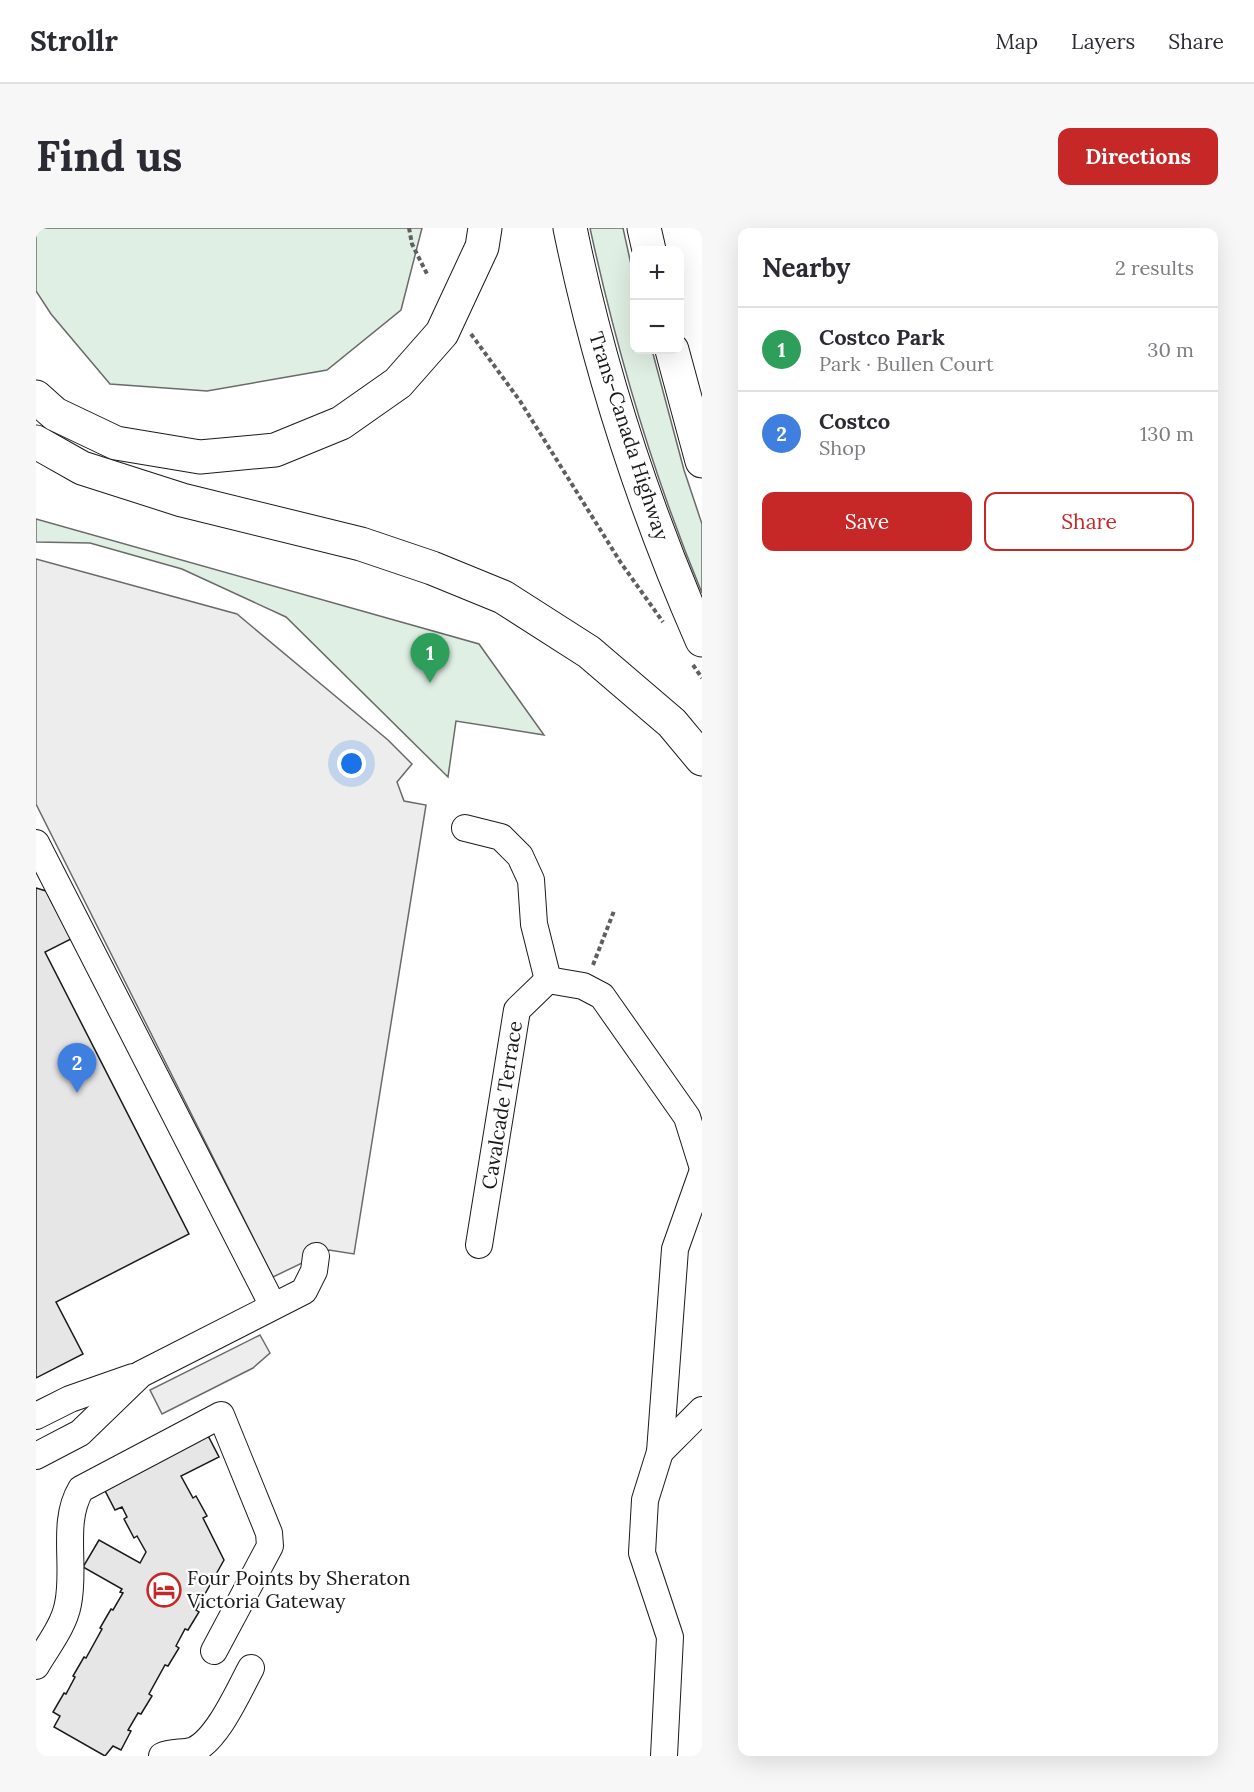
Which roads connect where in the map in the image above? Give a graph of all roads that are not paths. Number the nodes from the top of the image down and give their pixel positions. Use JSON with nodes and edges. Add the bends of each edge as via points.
{"nodes":[{"id":1,"x":485,"y":228,"type":"edge"},
{"id":2,"x":570,"y":228,"type":"edge"},
{"id":3,"x":644,"y":228,"type":"edge"},
{"id":4,"x":648,"y":246,"type":"edge"},
{"id":5,"x":673,"y":354,"type":"edge"},
{"id":6,"x":36,"y":397,"type":"edge"},
{"id":7,"x":36,"y":442,"type":"edge"},
{"id":8,"x":702,"y":461,"type":"edge"},
{"id":9,"x":696,"y":650,"type":"edge"},
{"id":10,"x":702,"y":759,"type":"edge"},
{"id":11,"x":465,"y":828,"type":"dead end"},
{"id":12,"x":36,"y":843,"type":"edge"},
{"id":13,"x":548,"y":980,"type":"junction"},
{"id":14,"x":702,"y":1165,"type":"edge"},
{"id":15,"x":702,"y":1173,"type":"edge"},
{"id":16,"x":479,"y":1245,"type":"dead end"},
{"id":17,"x":316,"y":1256,"type":"dead end"},
{"id":18,"x":273,"y":1306,"type":"junction"},
{"id":19,"x":141,"y":1374,"type":"junction"},
{"id":20,"x":702,"y":1410,"type":"edge"},
{"id":21,"x":36,"y":1416,"type":"edge"},
{"id":22,"x":660,"y":1452,"type":"junction"},
{"id":23,"x":36,"y":1456,"type":"edge"},
{"id":24,"x":214,"y":1651,"type":"dead end"},
{"id":25,"x":36,"y":1666,"type":"edge"},
{"id":26,"x":251,"y":1668,"type":"dead end"},
{"id":27,"x":162,"y":1756,"type":"edge"},
{"id":28,"x":664,"y":1756,"type":"edge"}],
"edges":[{"from":1,"to":6,"type":"highway","via":[[482,247],[442,333],[398,383],[341,423],[275,450],[200,457],[116,443],[55,414]]},
{"from":2,"to":9,"type":"highway","name":"Trans-Canada Highway","via":[[600,352]]},
{"from":3,"to":4,"type":"highway"},
{"from":5,"to":8,"type":"highway"},
{"from":7,"to":10,"type":"highway","via":[[82,468],[182,500],[361,544],[503,597],[588,652],[672,723]]},
{"from":11,"to":13,"type":"street","via":[[501,837],[520,856],[531,880],[534,924]]},
{"from":12,"to":18,"type":"street"},
{"from":13,"to":14,"type":"street","via":[[583,986],[602,996],[687,1117]]},
{"from":13,"to":16,"type":"street","name":"Cavalcade Terrace","via":[[517,1010]]},
{"from":15,"to":22,"type":"street","via":[[675,1249]]},
{"from":17,"to":18,"type":"street","via":[[304,1291]]},
{"from":18,"to":19,"type":"street"},
{"from":19,"to":21,"type":"street","via":[[70,1399]]},
{"from":19,"to":23,"type":"street","via":[[80,1433]]},
{"from":20,"to":22,"type":"street"},
{"from":22,"to":28,"type":"street","via":[[645,1500],[642,1553],[670,1638]]},
{"from":24,"to":25,"type":"street","via":[[270,1545],[269,1533],[221,1415],[81,1489],[74,1500],[72,1515],[68,1604],[59,1628]]},
{"from":26,"to":27,"type":"street","via":[[210,1737],[194,1750]]}]}
